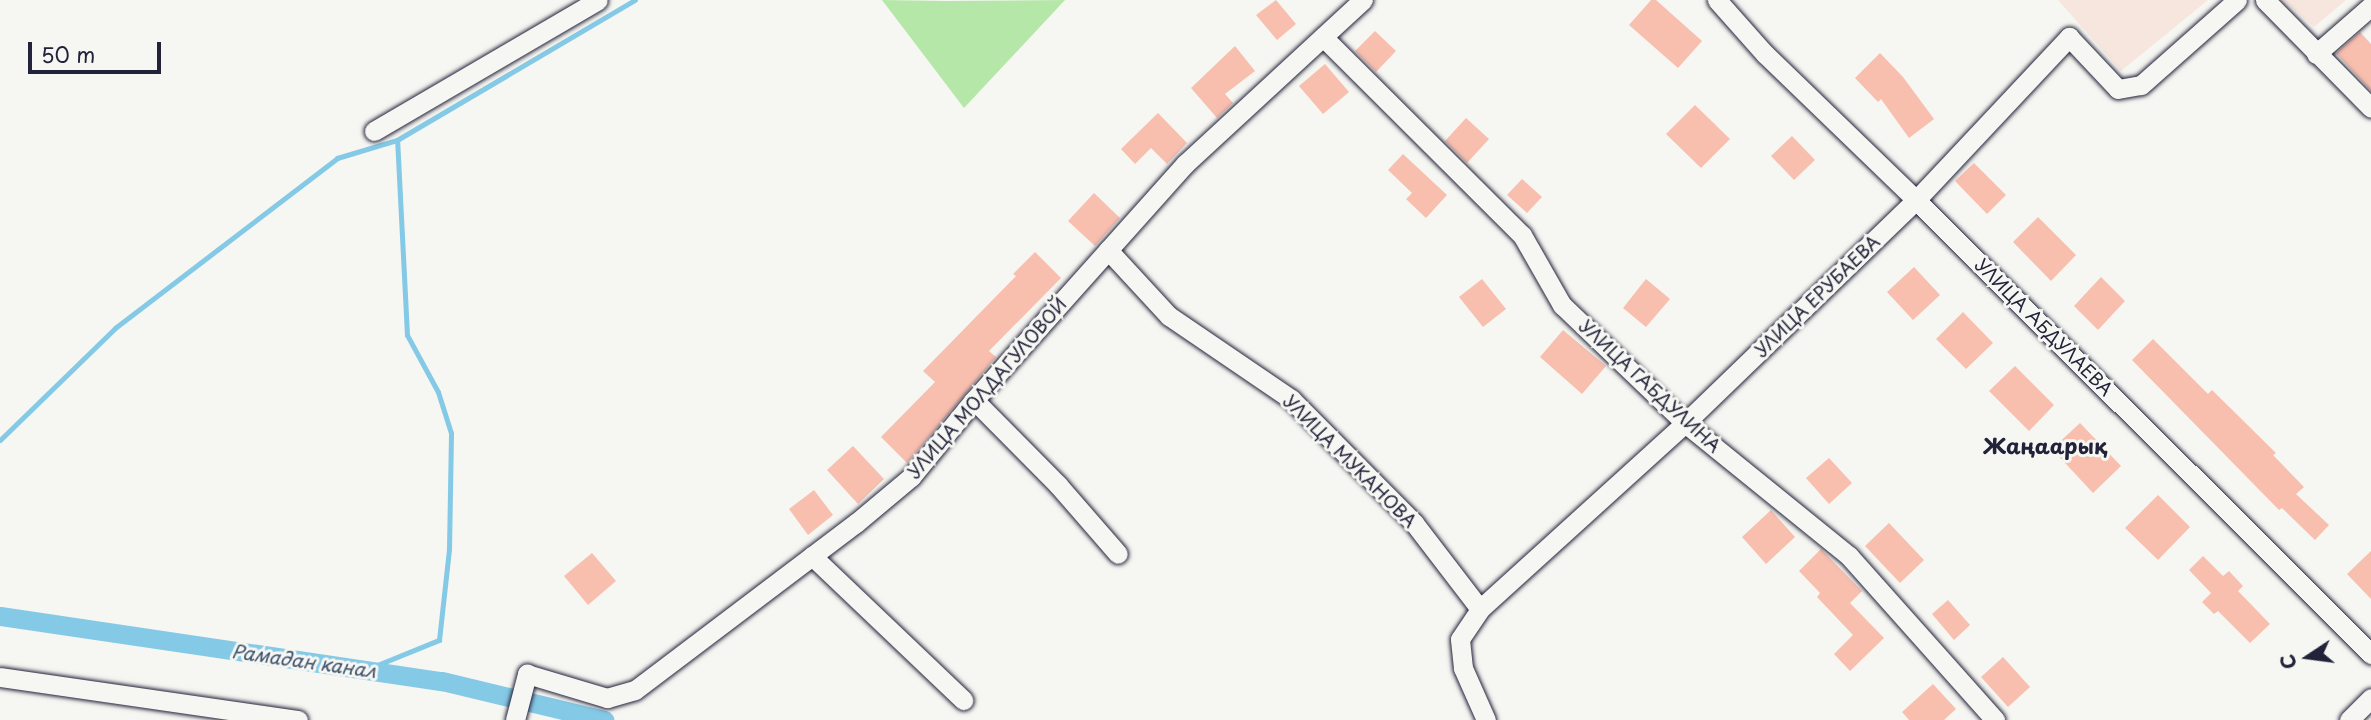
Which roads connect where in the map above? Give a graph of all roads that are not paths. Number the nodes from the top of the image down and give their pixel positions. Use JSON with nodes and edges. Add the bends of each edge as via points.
{"nodes":[{"id":1,"x":598,"y":0,"type":"edge"},
{"id":2,"x":1363,"y":0,"type":"edge"},
{"id":3,"x":1717,"y":0,"type":"edge"},
{"id":4,"x":2236,"y":0,"type":"edge"},
{"id":5,"x":2265,"y":0,"type":"edge"},
{"id":6,"x":2371,"y":6,"type":"edge"},
{"id":7,"x":1323,"y":37,"type":"junction"},
{"id":8,"x":2316,"y":54,"type":"junction"},
{"id":9,"x":2371,"y":108,"type":"edge"},
{"id":10,"x":373,"y":131,"type":"dead end"},
{"id":11,"x":1916,"y":200,"type":"junction"},
{"id":12,"x":1108,"y":250,"type":"junction"},
{"id":13,"x":974,"y":400,"type":"junction"},
{"id":14,"x":1685,"y":423,"type":"junction"},
{"id":15,"x":1118,"y":554,"type":"dead end"},
{"id":16,"x":812,"y":556,"type":"junction"},
{"id":17,"x":1480,"y":609,"type":"junction"},
{"id":18,"x":2371,"y":654,"type":"edge"},
{"id":19,"x":0,"y":677,"type":"edge"},
{"id":20,"x":2371,"y":698,"type":"edge"},
{"id":21,"x":963,"y":701,"type":"dead end"},
{"id":22,"x":298,"y":720,"type":"edge"},
{"id":23,"x":515,"y":720,"type":"edge"},
{"id":24,"x":1486,"y":720,"type":"edge"},
{"id":25,"x":1995,"y":720,"type":"edge"},
{"id":26,"x":2349,"y":720,"type":"edge"}],
"edges":[{"from":1,"to":10,"type":"street"},
{"from":2,"to":7,"type":"street","name":"УЛИЦА МОЛДАГУЛОВОЙ"},
{"from":3,"to":11,"type":"street","name":"УЛИЦА АБДУЛАЕВА","via":[[1765,54]]},
{"from":4,"to":11,"type":"street","name":"УЛИЦА ЕРУБАЕВА","via":[[2141,85],[2118,89],[2069,37]]},
{"from":5,"to":8,"type":"street"},
{"from":6,"to":8,"type":"street"},
{"from":7,"to":12,"type":"street","name":"УЛИЦА МОЛДАГУЛОВОЙ","via":[[1185,164]]},
{"from":7,"to":14,"type":"street","name":"УЛИЦА ГАБДУЛИНА","via":[[1522,235],[1562,305]]},
{"from":8,"to":9,"type":"street"},
{"from":11,"to":14,"type":"street","name":"УЛИЦА ЕРУБАЕВА"},
{"from":11,"to":18,"type":"street","name":"УЛИЦА АБДУЛАЕВА"},
{"from":12,"to":13,"type":"street","name":"УЛИЦА МОЛДАГУЛОВОЙ"},
{"from":12,"to":17,"type":"street","name":"УЛИЦА МУКАНОВА","via":[[1169,316],[1291,399],[1414,523]]},
{"from":13,"to":15,"type":"street"},
{"from":13,"to":16,"type":"street","name":"УЛИЦА МОЛДАГУЛОВОЙ","via":[[911,477]]},
{"from":14,"to":17,"type":"street","name":"УЛИЦА ЕРУБАЕВА"},
{"from":14,"to":25,"type":"street","name":"УЛИЦА ГАБДУЛИНА","via":[[1849,556]]},
{"from":16,"to":21,"type":"street"},
{"from":16,"to":23,"type":"street","name":"УЛИЦА МОЛДАГУЛОВОЙ","via":[[635,690],[607,698],[527,674]]},
{"from":17,"to":24,"type":"street","name":"УЛИЦА ЕРУБАЕВА","via":[[1460,639],[1463,668]]},
{"from":19,"to":22,"type":"street"},
{"from":20,"to":26,"type":"street"}]}
